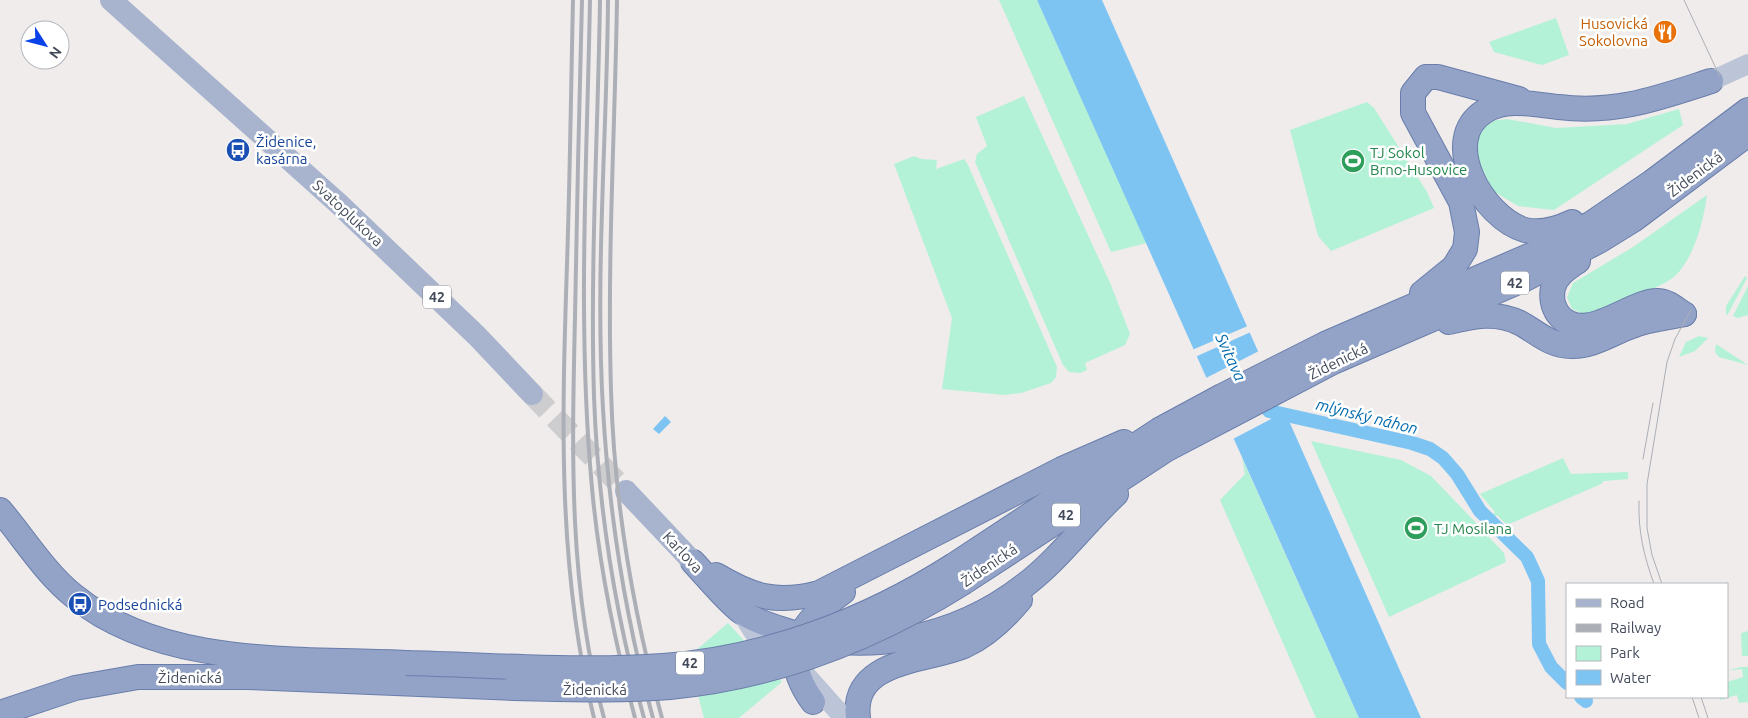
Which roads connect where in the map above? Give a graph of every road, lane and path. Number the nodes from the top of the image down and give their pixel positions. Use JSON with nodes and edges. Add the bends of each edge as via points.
{"nodes":[{"id":1,"x":111,"y":0,"type":"edge"},
{"id":2,"x":1748,"y":64,"type":"edge"},
{"id":3,"x":1710,"y":82,"type":"joint"},
{"id":4,"x":1540,"y":104,"type":"junction"},
{"id":5,"x":1748,"y":110,"type":"edge"},
{"id":6,"x":1748,"y":134,"type":"edge"},
{"id":7,"x":1658,"y":190,"type":"junction"},
{"id":8,"x":1628,"y":212,"type":"junction"},
{"id":9,"x":1386,"y":328,"type":"junction"},
{"id":10,"x":532,"y":394,"type":"tunnel mouth"},
{"id":11,"x":1163,"y":440,"type":"junction"},
{"id":12,"x":626,"y":491,"type":"tunnel mouth"},
{"id":13,"x":0,"y":510,"type":"edge"},
{"id":14,"x":898,"y":554,"type":"junction"},
{"id":15,"x":693,"y":562,"type":"junction"},
{"id":16,"x":1051,"y":562,"type":"junction"},
{"id":17,"x":959,"y":574,"type":"junction"},
{"id":18,"x":741,"y":612,"type":"junction"},
{"id":19,"x":800,"y":635,"type":"junction"},
{"id":20,"x":796,"y":664,"type":"junction"},
{"id":21,"x":820,"y":710,"type":"edge"},
{"id":22,"x":0,"y":712,"type":"edge"},
{"id":23,"x":844,"y":718,"type":"edge"},
{"id":24,"x":858,"y":718,"type":"edge"}],
"edges":[{"from":1,"to":10,"type":"main road","name":"Svatoplukova","number":"42","via":[[339,204],[477,336]]},
{"from":2,"to":3,"type":"main road"},
{"from":3,"to":4,"type":"highway","via":[[1654,101],[1618,108],[1577,109]]},
{"from":4,"to":8,"type":"highway","via":[[1492,107],[1478,116],[1468,130],[1464,145],[1467,163],[1486,201],[1512,224],[1534,231]]},
{"from":4,"to":9,"type":"highway","via":[[1438,76],[1426,77],[1416,87],[1413,113],[1461,202],[1466,241],[1461,258],[1446,276]]},
{"from":5,"to":7,"type":"highway","name":"Židenická","number":"42"},
{"from":6,"to":7,"type":"highway","name":"Židenická","number":"42"},
{"from":7,"to":8,"type":"highway","name":"Židenická","number":"42"},
{"from":8,"to":9,"type":"highway","name":"Židenická","number":"42","via":[[1592,223],[1538,252],[1433,298]]},
{"from":8,"to":9,"type":"highway","name":"Židenická","number":"42","via":[[1548,268]]},
{"from":8,"to":9,"type":"highway","via":[[1560,276],[1552,294],[1555,307],[1563,319],[1576,325],[1598,322],[1652,301],[1666,302],[1684,314],[1633,325],[1578,346],[1552,343],[1520,324],[1491,315]]},
{"from":9,"to":11,"type":"highway","name":"Židenická","number":"42","via":[[1329,354],[1261,375]]},
{"from":11,"to":14,"type":"highway","number":"42","via":[[1087,456]]},
{"from":11,"to":16,"type":"highway","number":"42"},
{"from":11,"to":17,"type":"highway","name":"Židenická","number":"42"},
{"from":12,"to":15,"type":"main road","name":"Karlova","number":"42"},
{"from":13,"to":17,"type":"highway","name":"Židenická","number":"42","bridge":true,"via":[[72,595],[106,618],[145,637],[248,657],[594,669],[666,666],[723,658],[825,630]]},
{"from":14,"to":15,"type":"highway","number":"42","via":[[829,589],[785,599],[748,592]]},
{"from":14,"to":19,"type":"highway","via":[[820,608]]},
{"from":15,"to":18,"type":"highway","name":"Karlova","number":"42"},
{"from":16,"to":19,"type":"highway","number":"42","via":[[996,606],[943,630],[909,639],[873,643]]},
{"from":16,"to":24,"type":"highway","via":[[1010,612],[978,638],[953,650],[895,665],[876,674],[861,694]]},
{"from":17,"to":22,"type":"highway","name":"Židenická","number":"42","bridge":true,"via":[[907,616],[832,650],[782,666],[671,687],[592,690],[248,677],[138,677],[68,689]]},
{"from":18,"to":19,"type":"highway","number":"42"},
{"from":18,"to":20,"type":"main road","name":"Karlova","via":[[770,635]]},
{"from":18,"to":21,"type":"main road","name":"Karlova","via":[[761,644]]},
{"from":19,"to":20,"type":"highway"},
{"from":20,"to":21,"type":"highway","via":[[802,683]]},
{"from":20,"to":23,"type":"main road","name":"Karlova"}]}
